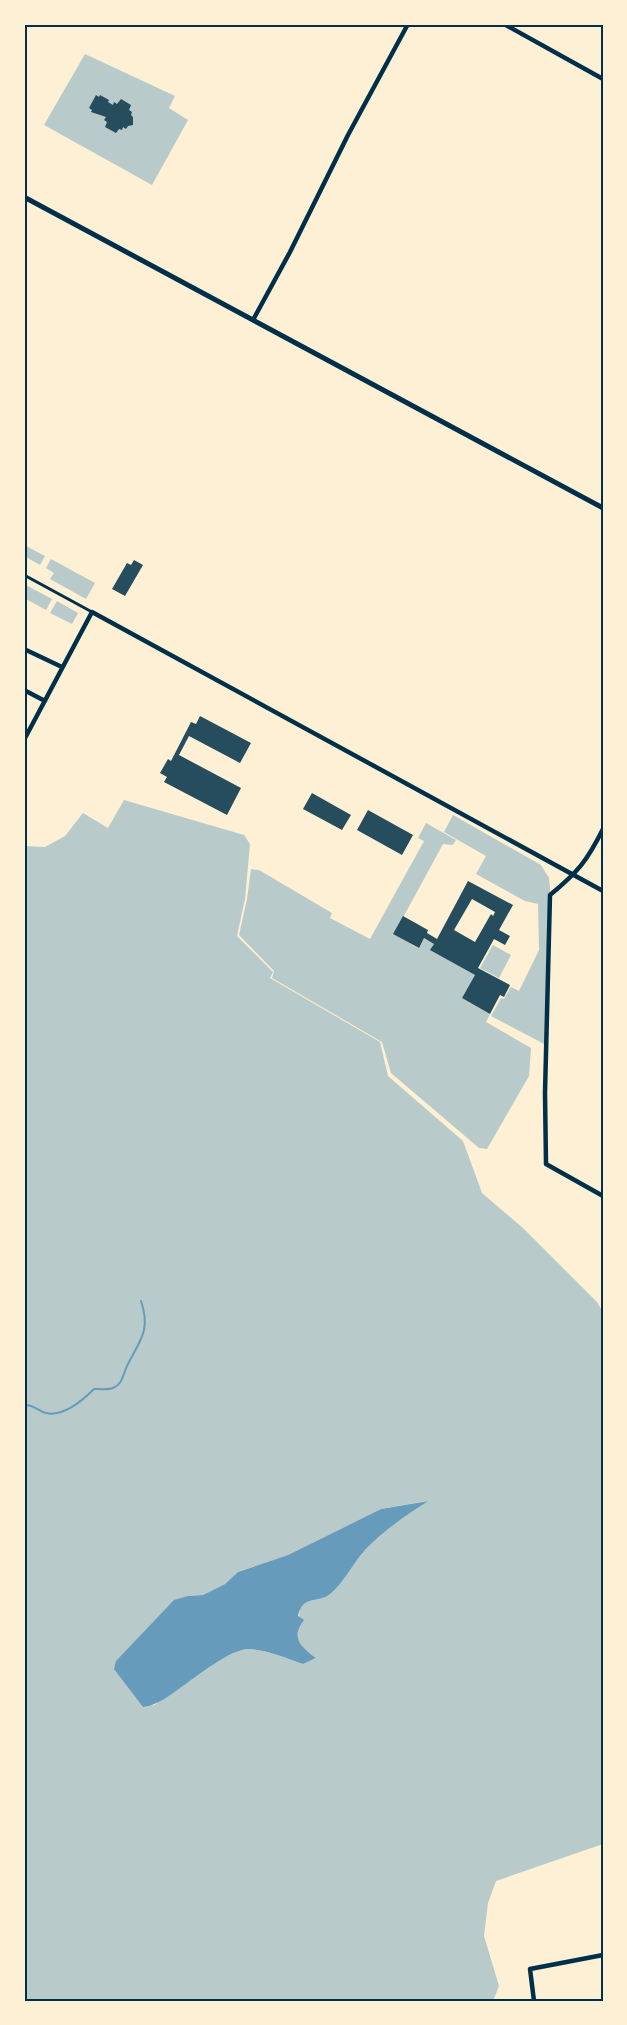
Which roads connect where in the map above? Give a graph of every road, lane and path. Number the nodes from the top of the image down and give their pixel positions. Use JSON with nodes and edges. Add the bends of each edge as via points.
{"nodes":[{"id":1,"x":408,"y":24,"type":"edge"},
{"id":2,"x":504,"y":24,"type":"edge"},
{"id":3,"x":603,"y":79,"type":"edge"},
{"id":4,"x":24,"y":197,"type":"edge"},
{"id":5,"x":253,"y":320,"type":"junction"},
{"id":6,"x":603,"y":508,"type":"edge"},
{"id":7,"x":24,"y":575,"type":"edge"},
{"id":8,"x":92,"y":612,"type":"junction"},
{"id":9,"x":24,"y":649,"type":"edge"},
{"id":10,"x":62,"y":667,"type":"junction"},
{"id":11,"x":24,"y":690,"type":"edge"},
{"id":12,"x":45,"y":701,"type":"junction"},
{"id":13,"x":24,"y":740,"type":"edge"},
{"id":14,"x":603,"y":829,"type":"edge"},
{"id":15,"x":575,"y":875,"type":"junction"},
{"id":16,"x":603,"y":891,"type":"edge"},
{"id":17,"x":603,"y":1196,"type":"edge"},
{"id":18,"x":603,"y":1955,"type":"edge"},
{"id":19,"x":534,"y":2001,"type":"edge"}],
"edges":[{"from":1,"to":5,"type":"street"},
{"from":2,"to":3,"type":"street"},
{"from":4,"to":5,"type":"street"},
{"from":5,"to":6,"type":"street"},
{"from":7,"to":8,"type":"street"},
{"from":8,"to":10,"type":"street"},
{"from":8,"to":15,"type":"street"},
{"from":9,"to":10,"type":"street"},
{"from":10,"to":12,"type":"street"},
{"from":11,"to":12,"type":"street"},
{"from":12,"to":13,"type":"street"},
{"from":14,"to":15,"type":"street"},
{"from":15,"to":16,"type":"street"},
{"from":15,"to":17,"type":"street","via":[[550,895],[546,1164]]},
{"from":18,"to":19,"type":"street","via":[[530,1968]]}]}
